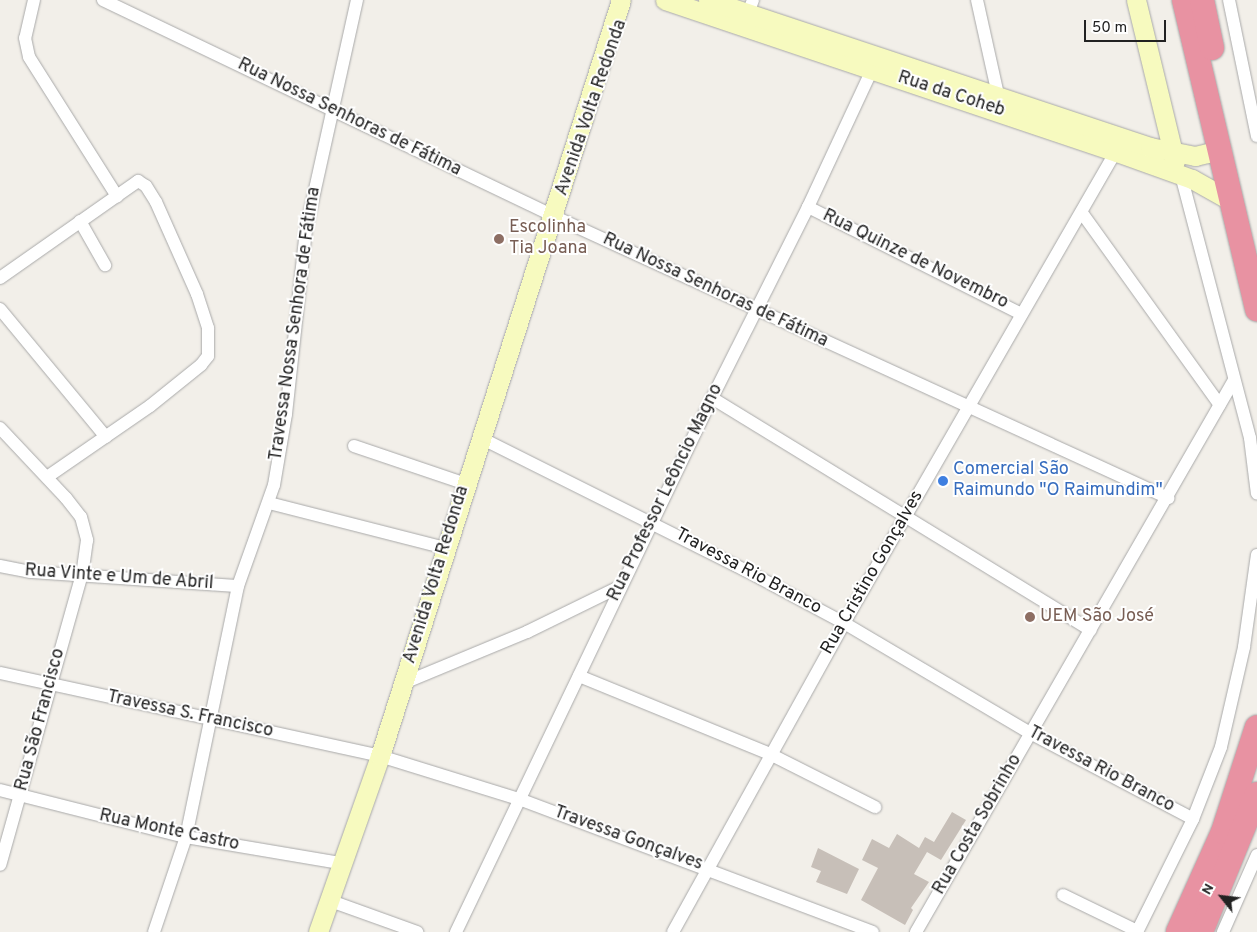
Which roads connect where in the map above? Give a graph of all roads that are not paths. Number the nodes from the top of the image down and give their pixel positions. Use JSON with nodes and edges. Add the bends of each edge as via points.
{"nodes":[{"id":1,"x":34,"y":0,"type":"edge"},
{"id":2,"x":103,"y":0,"type":"edge"},
{"id":3,"x":357,"y":0,"type":"edge"},
{"id":4,"x":621,"y":0,"type":"edge"},
{"id":5,"x":630,"y":0,"type":"edge"},
{"id":6,"x":665,"y":0,"type":"edge"},
{"id":7,"x":708,"y":0,"type":"edge"},
{"id":8,"x":977,"y":0,"type":"edge"},
{"id":9,"x":1136,"y":0,"type":"edge"},
{"id":10,"x":1149,"y":0,"type":"edge"},
{"id":11,"x":1184,"y":0,"type":"edge"},
{"id":12,"x":1202,"y":0,"type":"edge"},
{"id":13,"x":1229,"y":0,"type":"edge"},
{"id":14,"x":751,"y":6,"type":"edge"},
{"id":15,"x":875,"y":62,"type":"junction"},
{"id":16,"x":998,"y":95,"type":"junction"},
{"id":17,"x":332,"y":110,"type":"junction"},
{"id":18,"x":1257,"y":136,"type":"edge"},
{"id":19,"x":1119,"y":145,"type":"junction"},
{"id":20,"x":1221,"y":150,"type":"junction"},
{"id":21,"x":1177,"y":153,"type":"junction"},
{"id":22,"x":1182,"y":175,"type":"junction"},
{"id":23,"x":117,"y":196,"type":"junction"},
{"id":24,"x":1233,"y":202,"type":"junction"},
{"id":25,"x":808,"y":207,"type":"junction"},
{"id":26,"x":1082,"y":213,"type":"junction"},
{"id":27,"x":553,"y":216,"type":"junction"},
{"id":28,"x":80,"y":221,"type":"junction"},
{"id":29,"x":1257,"y":242,"type":"edge"},
{"id":30,"x":105,"y":265,"type":"dead end"},
{"id":31,"x":0,"y":278,"type":"edge"},
{"id":32,"x":0,"y":309,"type":"edge"},
{"id":33,"x":1257,"y":309,"type":"edge"},
{"id":34,"x":758,"y":310,"type":"junction"},
{"id":35,"x":1022,"y":314,"type":"junction"},
{"id":36,"x":1234,"y":380,"type":"junction"},
{"id":37,"x":712,"y":398,"type":"junction"},
{"id":38,"x":1220,"y":405,"type":"junction"},
{"id":39,"x":969,"y":406,"type":"junction"},
{"id":40,"x":0,"y":428,"type":"edge"},
{"id":41,"x":106,"y":437,"type":"junction"},
{"id":42,"x":481,"y":438,"type":"junction"},
{"id":43,"x":354,"y":446,"type":"dead end"},
{"id":44,"x":47,"y":477,"type":"junction"},
{"id":45,"x":466,"y":484,"type":"junction"},
{"id":46,"x":1257,"y":494,"type":"edge"},
{"id":47,"x":1168,"y":498,"type":"junction"},
{"id":48,"x":269,"y":503,"type":"junction"},
{"id":49,"x":906,"y":515,"type":"junction"},
{"id":50,"x":653,"y":523,"type":"junction"},
{"id":51,"x":446,"y":548,"type":"junction"},
{"id":52,"x":1257,"y":555,"type":"edge"},
{"id":53,"x":0,"y":566,"type":"edge"},
{"id":54,"x":82,"y":574,"type":"junction"},
{"id":55,"x":238,"y":586,"type":"junction"},
{"id":56,"x":621,"y":586,"type":"junction"},
{"id":57,"x":844,"y":623,"type":"junction"},
{"id":58,"x":1090,"y":630,"type":"junction"},
{"id":59,"x":0,"y":672,"type":"edge"},
{"id":60,"x":579,"y":676,"type":"junction"},
{"id":61,"x":404,"y":683,"type":"junction"},
{"id":62,"x":49,"y":685,"type":"junction"},
{"id":63,"x":211,"y":721,"type":"junction"},
{"id":64,"x":1257,"y":727,"type":"edge"},
{"id":65,"x":1032,"y":734,"type":"junction"},
{"id":66,"x":770,"y":754,"type":"junction"},
{"id":67,"x":380,"y":756,"type":"junction"},
{"id":68,"x":0,"y":790,"type":"edge"},
{"id":69,"x":1257,"y":794,"type":"edge"},
{"id":70,"x":21,"y":796,"type":"junction"},
{"id":71,"x":519,"y":799,"type":"junction"},
{"id":72,"x":875,"y":807,"type":"dead end"},
{"id":73,"x":1193,"y":819,"type":"junction"},
{"id":74,"x":186,"y":837,"type":"junction"},
{"id":75,"x":1257,"y":855,"type":"edge"},
{"id":76,"x":340,"y":863,"type":"junction"},
{"id":77,"x":0,"y":865,"type":"edge"},
{"id":78,"x":708,"y":868,"type":"junction"},
{"id":79,"x":1255,"y":869,"type":"edge"},
{"id":80,"x":1063,"y":895,"type":"dead end"},
{"id":81,"x":328,"y":900,"type":"junction"},
{"id":82,"x":154,"y":932,"type":"edge"},
{"id":83,"x":318,"y":932,"type":"edge"},
{"id":84,"x":417,"y":932,"type":"edge"},
{"id":85,"x":456,"y":932,"type":"edge"},
{"id":86,"x":673,"y":932,"type":"edge"},
{"id":87,"x":873,"y":932,"type":"edge"},
{"id":88,"x":916,"y":932,"type":"edge"},
{"id":89,"x":1137,"y":932,"type":"edge"},
{"id":90,"x":1178,"y":932,"type":"edge"},
{"id":91,"x":1201,"y":932,"type":"edge"},
{"id":92,"x":1223,"y":932,"type":"edge"}],
"edges":[{"from":1,"to":23,"type":"street","via":[[26,38],[29,56]]},
{"from":2,"to":17,"type":"street","name":"Rua Nossa Senhoras de Fátima"},
{"from":3,"to":17,"type":"street","name":"Travessa Nossa Senhora de Fátima"},
{"from":4,"to":27,"type":"street","name":"Avenida Volta Redonda"},
{"from":5,"to":27,"type":"street","name":"Avenida Volta Redonda","via":[[583,143]]},
{"from":6,"to":15,"type":"street","name":"Rua da Coheb"},
{"from":7,"to":14,"type":"street","name":"Rua da Coheb"},
{"from":8,"to":16,"type":"street"},
{"from":9,"to":21,"type":"street"},
{"from":10,"to":21,"type":"street"},
{"from":11,"to":20,"type":"highway"},
{"from":12,"to":29,"type":"highway"},
{"from":13,"to":18,"type":"street"},
{"from":14,"to":15,"type":"street","name":"Rua da Coheb"},
{"from":15,"to":16,"type":"street","name":"Rua da Coheb"},
{"from":15,"to":19,"type":"street","name":"Rua da Coheb"},
{"from":15,"to":25,"type":"street","name":"Rua Professor Leôncio Magno"},
{"from":16,"to":19,"type":"street","name":"Rua da Coheb"},
{"from":17,"to":27,"type":"street","name":"Rua Nossa Senhoras de Fátima"},
{"from":17,"to":48,"type":"street","name":"Travessa Nossa Senhora de Fátima","via":[[306,230],[282,440]]},
{"from":19,"to":21,"type":"street","name":"Rua da Coheb"},
{"from":19,"to":22,"type":"street","name":"Rua da Coheb"},
{"from":19,"to":26,"type":"street","name":"Rua Cristino Gonçalves"},
{"from":20,"to":21,"type":"street","name":"Rua da Coheb","via":[[1195,156]]},
{"from":20,"to":24,"type":"highway"},
{"from":21,"to":22,"type":"street"},
{"from":22,"to":24,"type":"street","name":"Rua da Coheb"},
{"from":22,"to":36,"type":"street"},
{"from":23,"to":28,"type":"street"},
{"from":23,"to":41,"type":"street","via":[[135,181],[152,192],[197,294],[208,328],[208,356],[156,402]]},
{"from":24,"to":33,"type":"highway"},
{"from":25,"to":34,"type":"street","name":"Rua Professor Leôncio Magno"},
{"from":25,"to":35,"type":"street","name":"Rua Quinze de Novembro"},
{"from":26,"to":35,"type":"street","name":"Rua Cristino Gonçalves"},
{"from":26,"to":38,"type":"street"},
{"from":27,"to":34,"type":"street","name":"Rua Nossa Senhoras de Fátima"},
{"from":27,"to":42,"type":"street","name":"Avenida Volta Redonda"},
{"from":28,"to":30,"type":"street"},
{"from":28,"to":31,"type":"street"},
{"from":32,"to":41,"type":"street"},
{"from":34,"to":37,"type":"street","name":"Rua Professor Leôncio Magno"},
{"from":34,"to":39,"type":"street","name":"Rua Nossa Senhoras de Fátima"},
{"from":35,"to":39,"type":"street","name":"Rua Cristino Gonçalves"},
{"from":36,"to":38,"type":"street","name":"Rua Costa Sobrinho"},
{"from":36,"to":46,"type":"street","via":[[1250,438]]},
{"from":37,"to":49,"type":"street"},
{"from":37,"to":50,"type":"street","name":"Rua Professor Leôncio Magno"},
{"from":38,"to":47,"type":"street","name":"Rua Costa Sobrinho"},
{"from":39,"to":47,"type":"street","name":"Rua Nossa Senhoras de Fátima"},
{"from":39,"to":49,"type":"street","name":"Rua Cristino Gonçalves"},
{"from":40,"to":44,"type":"street","name":"Rua São Francisco"},
{"from":41,"to":44,"type":"street"},
{"from":42,"to":45,"type":"street","name":"Avenida Volta Redonda"},
{"from":42,"to":50,"type":"street","name":"Travessa Rio Branco"},
{"from":43,"to":45,"type":"street"},
{"from":44,"to":54,"type":"street","name":"Rua São Francisco","via":[[81,517],[85,528],[87,540]]},
{"from":45,"to":51,"type":"street","name":"Avenida Volta Redonda"},
{"from":47,"to":58,"type":"street","name":"Rua Costa Sobrinho"},
{"from":48,"to":51,"type":"street"},
{"from":48,"to":55,"type":"street","name":"Travessa Nossa Senhora de Fátima"},
{"from":49,"to":57,"type":"street","name":"Rua Cristino Gonçalves"},
{"from":49,"to":58,"type":"street"},
{"from":50,"to":56,"type":"street","name":"Rua Professor Leôncio Magno"},
{"from":50,"to":57,"type":"street","name":"Travessa Rio Branco"},
{"from":51,"to":61,"type":"street","name":"Avenida Volta Redonda"},
{"from":52,"to":73,"type":"street","via":[[1234,696],[1221,747]]},
{"from":53,"to":54,"type":"street","name":"Rua Vinte e Um de Abril","via":[[31,572]]},
{"from":54,"to":55,"type":"street","name":"Rua Vinte e Um de Abril"},
{"from":54,"to":62,"type":"street","name":"Rua São Francisco"},
{"from":55,"to":63,"type":"street","name":"Travessa Nossa Senhora de Fátima"},
{"from":56,"to":60,"type":"street","name":"Rua Professor Leôncio Magno"},
{"from":56,"to":61,"type":"street","via":[[527,632]]},
{"from":57,"to":65,"type":"street","name":"Travessa Rio Branco"},
{"from":57,"to":66,"type":"street","name":"Rua Cristino Gonçalves"},
{"from":58,"to":65,"type":"street","name":"Rua Costa Sobrinho"},
{"from":59,"to":62,"type":"street","name":"Travessa S. Francisco"},
{"from":60,"to":66,"type":"street"},
{"from":60,"to":71,"type":"street","name":"Rua Professor Leôncio Magno"},
{"from":61,"to":67,"type":"street","name":"Avenida Volta Redonda"},
{"from":62,"to":63,"type":"street","name":"Travessa S. Francisco"},
{"from":62,"to":70,"type":"street","name":"Rua São Francisco"},
{"from":63,"to":67,"type":"street","name":"Travessa S. Francisco"},
{"from":63,"to":74,"type":"street","name":"Travessa Nossa Senhora de Fátima"},
{"from":64,"to":90,"type":"highway","via":[[1223,832]]},
{"from":65,"to":73,"type":"street","name":"Travessa Rio Branco"},
{"from":65,"to":88,"type":"street","name":"Rua Costa Sobrinho"},
{"from":66,"to":72,"type":"street"},
{"from":66,"to":78,"type":"street","name":"Rua Cristino Gonçalves"},
{"from":67,"to":71,"type":"street","name":"Travessa Gonçalves"},
{"from":67,"to":76,"type":"street","name":"Avenida Volta Redonda"},
{"from":68,"to":70,"type":"street","name":"Rua Monte Castro"},
{"from":69,"to":91,"type":"highway"},
{"from":70,"to":74,"type":"street","name":"Rua Monte Castro"},
{"from":70,"to":77,"type":"street","name":"Rua São Francisco"},
{"from":71,"to":78,"type":"street","name":"Travessa Gonçalves"},
{"from":71,"to":85,"type":"street","name":"Rua Professor Leôncio Magno"},
{"from":73,"to":89,"type":"street"},
{"from":74,"to":76,"type":"street","name":"Rua Monte Castro"},
{"from":74,"to":82,"type":"street","name":"Travessa Nossa Senhora de Fátima"},
{"from":75,"to":79,"type":"street"},
{"from":76,"to":81,"type":"street","name":"Avenida Volta Redonda"},
{"from":78,"to":86,"type":"street","name":"Rua Cristino Gonçalves"},
{"from":78,"to":87,"type":"street","name":"Travessa Gonçalves"},
{"from":79,"to":92,"type":"street"},
{"from":80,"to":89,"type":"street"},
{"from":81,"to":83,"type":"street","name":"Avenida Volta Redonda"},
{"from":81,"to":84,"type":"street"}]}
